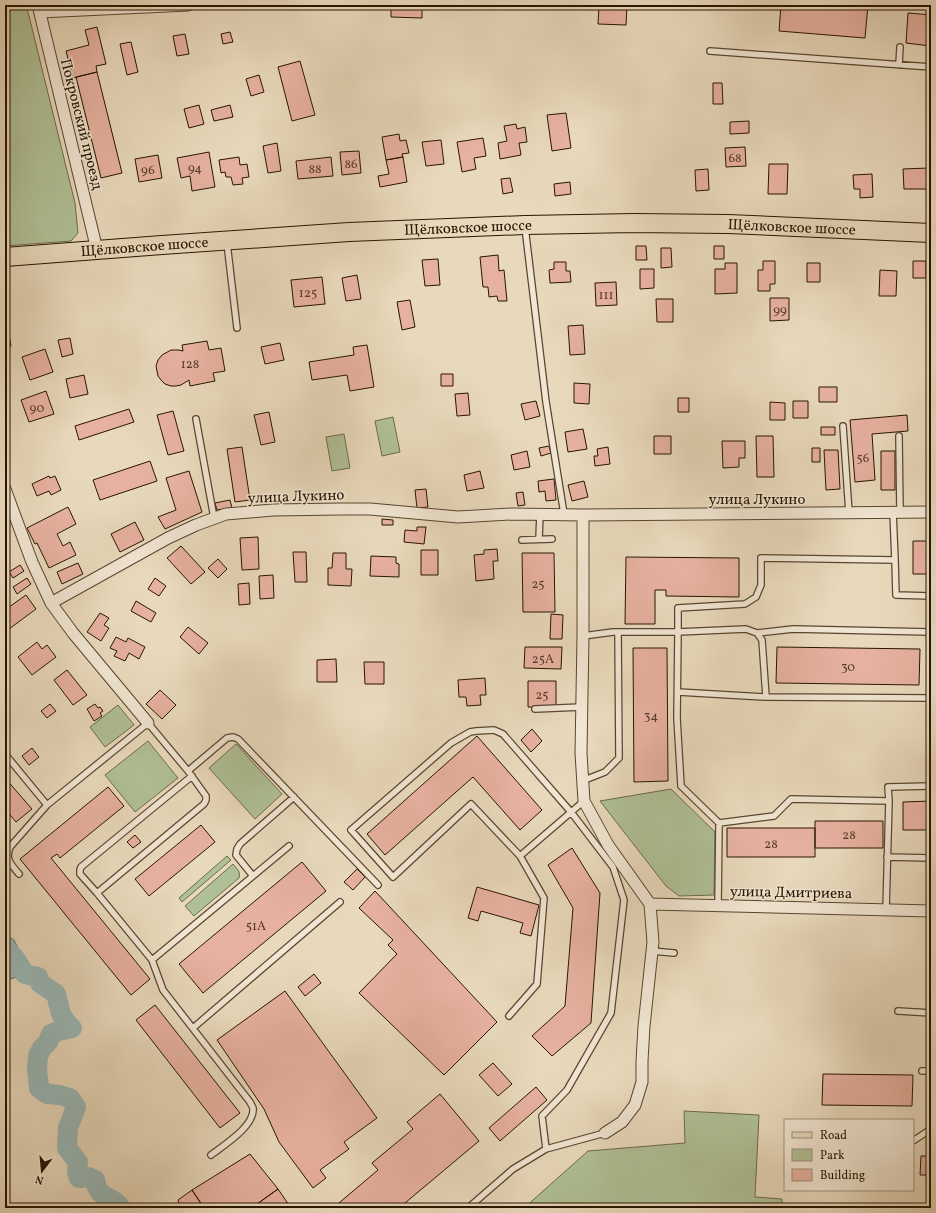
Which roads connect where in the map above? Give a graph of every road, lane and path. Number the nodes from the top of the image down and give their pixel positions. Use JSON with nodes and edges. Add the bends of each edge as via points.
{"nodes":[{"id":1,"x":188,"y":5,"type":"edge"},
{"id":2,"x":39,"y":8,"type":"edge"},
{"id":3,"x":900,"y":47,"type":"dead end"},
{"id":4,"x":710,"y":51,"type":"dead end"},
{"id":5,"x":899,"y":65,"type":"junction"},
{"id":6,"x":931,"y":67,"type":"edge"},
{"id":7,"x":525,"y":225,"type":"junction"},
{"id":8,"x":931,"y":233,"type":"edge"},
{"id":9,"x":227,"y":240,"type":"junction"},
{"id":10,"x":97,"y":250,"type":"junction"},
{"id":11,"x":5,"y":257,"type":"edge"},
{"id":12,"x":236,"y":328,"type":"dead end"},
{"id":13,"x":196,"y":419,"type":"dead end"},
{"id":14,"x":843,"y":426,"type":"dead end"},
{"id":15,"x":899,"y":436,"type":"dead end"},
{"id":16,"x":5,"y":489,"type":"edge"},
{"id":17,"x":896,"y":512,"type":"junction"},
{"id":18,"x":931,"y":512,"type":"edge"},
{"id":19,"x":849,"y":513,"type":"junction"},
{"id":20,"x":540,"y":514,"type":"junction"},
{"id":21,"x":564,"y":514,"type":"junction"},
{"id":22,"x":583,"y":514,"type":"junction"},
{"id":23,"x":214,"y":518,"type":"junction"},
{"id":24,"x":539,"y":539,"type":"junction"},
{"id":25,"x":552,"y":539,"type":"dead end"},
{"id":26,"x":522,"y":540,"type":"dead end"},
{"id":27,"x":895,"y":560,"type":"junction"},
{"id":28,"x":931,"y":596,"type":"edge"},
{"id":29,"x":51,"y":603,"type":"junction"},
{"id":30,"x":618,"y":632,"type":"junction"},
{"id":31,"x":678,"y":632,"type":"junction"},
{"id":32,"x":931,"y":632,"type":"edge"},
{"id":33,"x":757,"y":633,"type":"junction"},
{"id":34,"x":583,"y":636,"type":"junction"},
{"id":35,"x":678,"y":692,"type":"junction"},
{"id":36,"x":766,"y":697,"type":"junction"},
{"id":37,"x":931,"y":698,"type":"edge"},
{"id":38,"x":582,"y":707,"type":"junction"},
{"id":39,"x":535,"y":709,"type":"dead end"},
{"id":40,"x":148,"y":723,"type":"junction"},
{"id":41,"x":5,"y":754,"type":"edge"},
{"id":42,"x":190,"y":774,"type":"junction"},
{"id":43,"x":582,"y":781,"type":"junction"},
{"id":44,"x":931,"y":786,"type":"edge"},
{"id":45,"x":294,"y":797,"type":"junction"},
{"id":46,"x":584,"y":801,"type":"junction"},
{"id":47,"x":889,"y":801,"type":"junction"},
{"id":48,"x":47,"y":805,"type":"junction"},
{"id":49,"x":571,"y":812,"type":"junction"},
{"id":50,"x":719,"y":823,"type":"junction"},
{"id":51,"x":289,"y":846,"type":"dead end"},
{"id":52,"x":520,"y":856,"type":"junction"},
{"id":53,"x":887,"y":857,"type":"junction"},
{"id":54,"x":931,"y":858,"type":"edge"},
{"id":55,"x":19,"y":874,"type":"dead end"},
{"id":56,"x":253,"y":876,"type":"junction"},
{"id":57,"x":378,"y":885,"type":"dead end"},
{"id":58,"x":97,"y":893,"type":"junction"},
{"id":59,"x":340,"y":902,"type":"dead end"},
{"id":60,"x":650,"y":904,"type":"junction"},
{"id":61,"x":718,"y":906,"type":"junction"},
{"id":62,"x":886,"y":910,"type":"junction"},
{"id":63,"x":931,"y":911,"type":"edge"},
{"id":64,"x":652,"y":951,"type":"junction"},
{"id":65,"x":674,"y":953,"type":"dead end"},
{"id":66,"x":152,"y":960,"type":"junction"},
{"id":67,"x":898,"y":1011,"type":"dead end"},
{"id":68,"x":931,"y":1013,"type":"edge"},
{"id":69,"x":509,"y":1016,"type":"dead end"},
{"id":70,"x":193,"y":1028,"type":"junction"},
{"id":71,"x":922,"y":1071,"type":"dead end"},
{"id":72,"x":931,"y":1071,"type":"edge"},
{"id":73,"x":931,"y":1129,"type":"edge"},
{"id":74,"x":605,"y":1133,"type":"joint"},
{"id":75,"x":914,"y":1140,"type":"edge"},
{"id":76,"x":546,"y":1149,"type":"junction"},
{"id":77,"x":211,"y":1155,"type":"dead end"},
{"id":78,"x":468,"y":1208,"type":"edge"}],
"edges":[{"from":1,"to":2,"type":"street"},
{"from":2,"to":10,"type":"street","name":"Покровский проезд"},
{"from":3,"to":5,"type":"lane"},
{"from":4,"to":5,"type":"lane"},
{"from":5,"to":6,"type":"lane"},
{"from":7,"to":8,"type":"main road","name":"Щёлковское шоссе","via":[[728,224]]},
{"from":7,"to":9,"type":"main road","name":"Щёлковское шоссе"},
{"from":7,"to":21,"type":"lane","via":[[546,402]]},
{"from":9,"to":10,"type":"main road","name":"Щёлковское шоссе"},
{"from":9,"to":12,"type":"lane"},
{"from":10,"to":11,"type":"main road","name":"Щёлковское шоссе"},
{"from":13,"to":23,"type":"lane"},
{"from":14,"to":19,"type":"lane"},
{"from":15,"to":17,"type":"lane"},
{"from":16,"to":29,"type":"street","via":[[32,562]]},
{"from":17,"to":18,"type":"street","name":"улица Лукино"},
{"from":17,"to":19,"type":"street","name":"улица Лукино"},
{"from":17,"to":27,"type":"lane"},
{"from":19,"to":22,"type":"street","name":"улица Лукино"},
{"from":20,"to":21,"type":"street","name":"улица Лукино"},
{"from":20,"to":23,"type":"street","name":"улица Лукино","via":[[458,517],[341,509],[273,510],[226,514]]},
{"from":20,"to":24,"type":"lane"},
{"from":21,"to":22,"type":"street","name":"улица Лукино"},
{"from":22,"to":34,"type":"street"},
{"from":23,"to":29,"type":"street","name":"улица Лукино","via":[[168,538]]},
{"from":24,"to":25,"type":"lane"},
{"from":24,"to":26,"type":"lane"},
{"from":27,"to":28,"type":"lane","via":[[896,595]]},
{"from":27,"to":31,"type":"lane","via":[[761,558],[761,585],[756,597],[745,604],[678,608]]},
{"from":29,"to":40,"type":"street"},
{"from":30,"to":31,"type":"lane"},
{"from":30,"to":34,"type":"lane"},
{"from":30,"to":43,"type":"lane","via":[[619,758],[605,772]]},
{"from":31,"to":33,"type":"lane","via":[[746,629]]},
{"from":31,"to":35,"type":"lane"},
{"from":32,"to":33,"type":"lane","via":[[794,629]]},
{"from":33,"to":36,"type":"lane","via":[[762,640]]},
{"from":34,"to":38,"type":"street"},
{"from":35,"to":36,"type":"lane"},
{"from":35,"to":50,"type":"lane","via":[[677,718],[682,786]]},
{"from":36,"to":37,"type":"lane"},
{"from":38,"to":39,"type":"lane"},
{"from":38,"to":43,"type":"street"},
{"from":40,"to":42,"type":"lane"},
{"from":40,"to":48,"type":"lane"},
{"from":41,"to":48,"type":"lane"},
{"from":42,"to":45,"type":"lane","via":[[227,738],[233,737],[238,739]]},
{"from":42,"to":58,"type":"lane","via":[[206,796],[204,804]]},
{"from":42,"to":58,"type":"lane","via":[[81,867],[80,874]]},
{"from":43,"to":46,"type":"street"},
{"from":44,"to":47,"type":"lane","via":[[888,787]]},
{"from":45,"to":56,"type":"lane","via":[[237,849],[236,855]]},
{"from":45,"to":57,"type":"lane"},
{"from":46,"to":49,"type":"lane"},
{"from":46,"to":60,"type":"street","via":[[608,844]]},
{"from":47,"to":50,"type":"lane","via":[[791,799],[774,816]]},
{"from":47,"to":53,"type":"lane"},
{"from":48,"to":55,"type":"lane","via":[[7,853],[8,861]]},
{"from":49,"to":52,"type":"lane"},
{"from":49,"to":52,"type":"lane","via":[[503,734],[494,730],[476,731],[450,743],[351,830],[393,877],[471,804]]},
{"from":49,"to":76,"type":"lane","via":[[612,867],[624,900],[611,1013],[567,1090],[542,1116]]},
{"from":50,"to":61,"type":"lane"},
{"from":51,"to":56,"type":"lane"},
{"from":52,"to":69,"type":"lane","via":[[544,898],[536,984]]},
{"from":53,"to":54,"type":"lane"},
{"from":53,"to":62,"type":"lane"},
{"from":56,"to":66,"type":"lane"},
{"from":58,"to":66,"type":"lane"},
{"from":59,"to":70,"type":"lane"},
{"from":60,"to":61,"type":"street","name":"улица Дмитриева"},
{"from":60,"to":64,"type":"street"},
{"from":61,"to":62,"type":"street","name":"улица Дмитриева"},
{"from":62,"to":63,"type":"street","name":"улица Дмитриева"},
{"from":64,"to":65,"type":"lane"},
{"from":64,"to":74,"type":"street","via":[[644,1026],[642,1082],[635,1105],[622,1122]]},
{"from":66,"to":70,"type":"lane","via":[[163,990]]},
{"from":67,"to":68,"type":"lane"},
{"from":70,"to":77,"type":"lane","via":[[252,1108],[249,1121],[243,1130]]},
{"from":71,"to":72,"type":"lane"},
{"from":73,"to":75,"type":"lane"},
{"from":74,"to":76,"type":"lane"},
{"from":76,"to":78,"type":"lane","via":[[513,1169]]}]}
